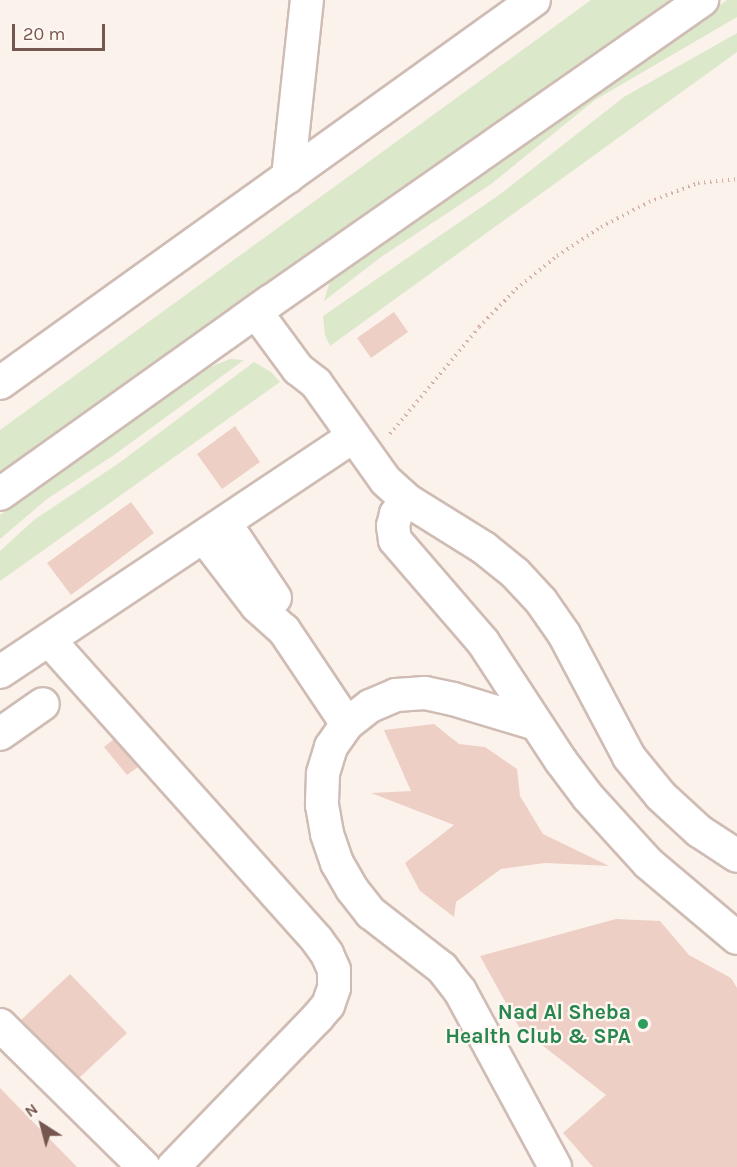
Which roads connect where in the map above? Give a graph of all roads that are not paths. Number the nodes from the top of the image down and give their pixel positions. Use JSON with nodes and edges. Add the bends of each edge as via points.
{"nodes":[{"id":1,"x":307,"y":0,"type":"edge"},
{"id":2,"x":534,"y":0,"type":"edge"},
{"id":3,"x":702,"y":0,"type":"edge"},
{"id":4,"x":288,"y":177,"type":"junction"},
{"id":5,"x":263,"y":306,"type":"junction"},
{"id":6,"x":0,"y":382,"type":"edge"},
{"id":7,"x":361,"y":448,"type":"junction"},
{"id":8,"x":0,"y":494,"type":"edge"},
{"id":9,"x":407,"y":500,"type":"junction"},
{"id":10,"x":214,"y":530,"type":"junction"},
{"id":11,"x":49,"y":640,"type":"junction"},
{"id":12,"x":0,"y":672,"type":"edge"},
{"id":13,"x":43,"y":704,"type":"dead end"},
{"id":14,"x":347,"y":724,"type":"junction"},
{"id":15,"x":536,"y":724,"type":"junction"},
{"id":16,"x":0,"y":734,"type":"edge"},
{"id":17,"x":737,"y":856,"type":"edge"},
{"id":18,"x":737,"y":938,"type":"edge"},
{"id":19,"x":0,"y":1025,"type":"edge"},
{"id":20,"x":144,"y":1167,"type":"edge"},
{"id":21,"x":173,"y":1167,"type":"edge"},
{"id":22,"x":555,"y":1167,"type":"edge"}],
"edges":[{"from":1,"to":4,"type":"street"},
{"from":2,"to":4,"type":"street"},
{"from":3,"to":5,"type":"street"},
{"from":4,"to":6,"type":"street"},
{"from":5,"to":7,"type":"street","via":[[298,369],[316,383]]},
{"from":5,"to":8,"type":"street"},
{"from":7,"to":9,"type":"street","via":[[386,481]]},
{"from":7,"to":10,"type":"street"},
{"from":9,"to":15,"type":"street","via":[[396,514],[395,540],[483,642]]},
{"from":9,"to":17,"type":"street","via":[[484,548],[535,594],[564,634],[629,757],[661,796],[699,831]]},
{"from":10,"to":11,"type":"street"},
{"from":10,"to":14,"type":"street","via":[[264,614],[284,630]]},
{"from":11,"to":12,"type":"street"},
{"from":11,"to":21,"type":"street","via":[[317,940],[334,970],[334,988],[328,1005]]},
{"from":13,"to":16,"type":"street"},
{"from":14,"to":15,"type":"street","via":[[370,706],[396,695],[425,693]]},
{"from":14,"to":22,"type":"street","via":[[330,747],[323,774],[322,805],[338,863],[352,890],[372,913],[442,968],[460,991]]},
{"from":15,"to":18,"type":"street","via":[[617,831],[673,886]]},
{"from":19,"to":20,"type":"street"}]}
